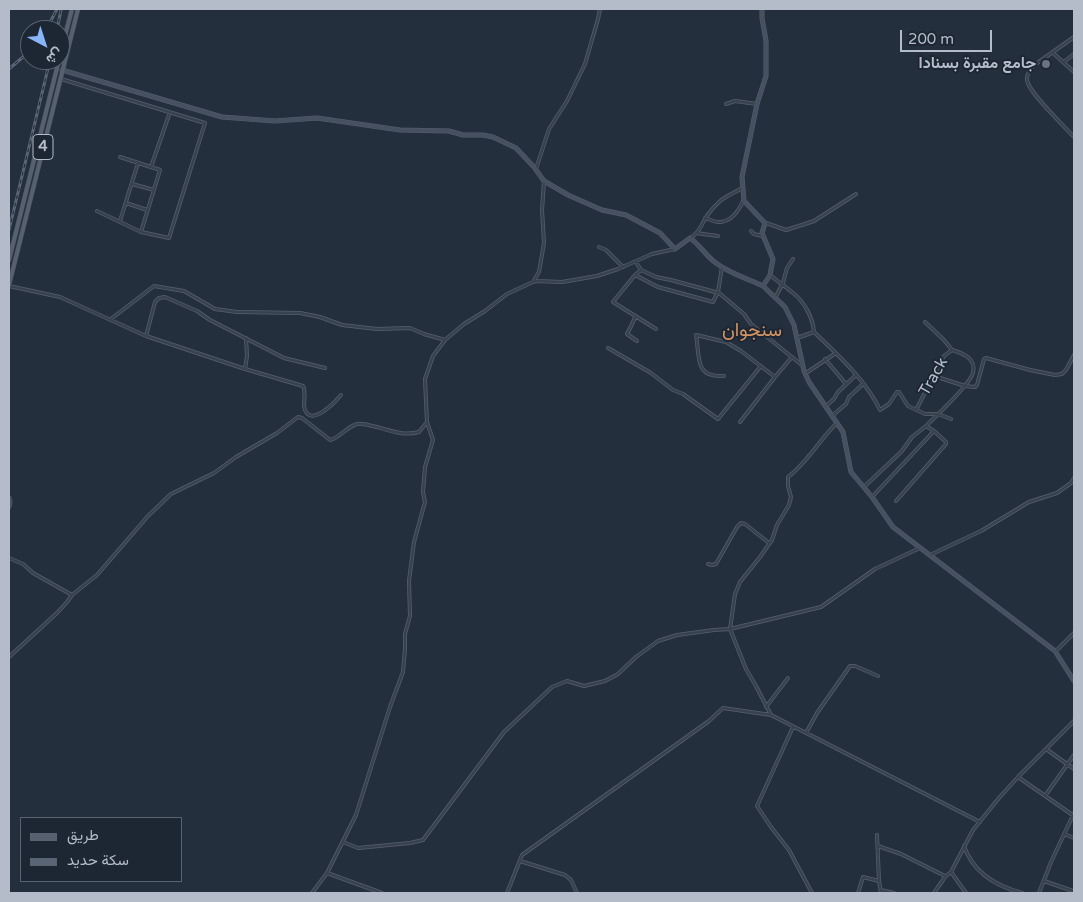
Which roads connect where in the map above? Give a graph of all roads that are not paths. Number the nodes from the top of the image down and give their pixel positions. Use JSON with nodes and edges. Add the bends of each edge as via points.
{"nodes":[{"id":1,"x":78,"y":9,"type":"edge"},
{"id":2,"x":600,"y":9,"type":"edge"},
{"id":3,"x":762,"y":9,"type":"edge"},
{"id":4,"x":1074,"y":37,"type":"edge"},
{"id":5,"x":70,"y":40,"type":"edge"},
{"id":6,"x":1052,"y":52,"type":"junction"},
{"id":7,"x":1074,"y":54,"type":"edge"},
{"id":8,"x":1064,"y":62,"type":"junction"},
{"id":9,"x":56,"y":70,"type":"edge"},
{"id":10,"x":62,"y":70,"type":"joint"},
{"id":11,"x":1074,"y":72,"type":"edge"},
{"id":12,"x":60,"y":78,"type":"junction"},
{"id":13,"x":726,"y":104,"type":"dead end"},
{"id":14,"x":757,"y":104,"type":"junction"},
{"id":15,"x":170,"y":112,"type":"junction"},
{"id":16,"x":1074,"y":138,"type":"edge"},
{"id":17,"x":120,"y":157,"type":"dead end"},
{"id":18,"x":138,"y":163,"type":"junction"},
{"id":19,"x":151,"y":167,"type":"junction"},
{"id":20,"x":536,"y":170,"type":"junction"},
{"id":21,"x":544,"y":181,"type":"junction"},
{"id":22,"x":132,"y":184,"type":"junction"},
{"id":23,"x":742,"y":186,"type":"junction"},
{"id":24,"x":154,"y":190,"type":"junction"},
{"id":25,"x":856,"y":194,"type":"dead end"},
{"id":26,"x":744,"y":201,"type":"junction"},
{"id":27,"x":126,"y":203,"type":"junction"},
{"id":28,"x":148,"y":210,"type":"junction"},
{"id":29,"x":97,"y":211,"type":"dead end"},
{"id":30,"x":706,"y":218,"type":"junction"},
{"id":31,"x":120,"y":221,"type":"junction"},
{"id":32,"x":765,"y":223,"type":"junction"},
{"id":33,"x":751,"y":231,"type":"dead end"},
{"id":34,"x":141,"y":232,"type":"junction"},
{"id":35,"x":697,"y":232,"type":"junction"},
{"id":36,"x":718,"y":236,"type":"dead end"},
{"id":37,"x":764,"y":236,"type":"junction"},
{"id":38,"x":690,"y":238,"type":"junction"},
{"id":39,"x":599,"y":246,"type":"dead end"},
{"id":40,"x":675,"y":250,"type":"junction"},
{"id":41,"x":793,"y":259,"type":"dead end"},
{"id":42,"x":9,"y":260,"type":"edge"},
{"id":43,"x":636,"y":262,"type":"junction"},
{"id":44,"x":623,"y":267,"type":"junction"},
{"id":45,"x":722,"y":267,"type":"junction"},
{"id":46,"x":10,"y":270,"type":"edge"},
{"id":47,"x":641,"y":270,"type":"junction"},
{"id":48,"x":635,"y":275,"type":"junction"},
{"id":49,"x":770,"y":275,"type":"junction"},
{"id":50,"x":533,"y":282,"type":"junction"},
{"id":51,"x":782,"y":284,"type":"junction"},
{"id":52,"x":9,"y":286,"type":"edge"},
{"id":53,"x":763,"y":286,"type":"junction"},
{"id":54,"x":718,"y":292,"type":"junction"},
{"id":55,"x":775,"y":298,"type":"junction"},
{"id":56,"x":636,"y":316,"type":"junction"},
{"id":57,"x":111,"y":319,"type":"junction"},
{"id":58,"x":925,"y":322,"type":"dead end"},
{"id":59,"x":656,"y":330,"type":"dead end"},
{"id":60,"x":814,"y":332,"type":"junction"},
{"id":61,"x":146,"y":336,"type":"junction"},
{"id":62,"x":246,"y":338,"type":"junction"},
{"id":63,"x":797,"y":338,"type":"junction"},
{"id":64,"x":445,"y":340,"type":"junction"},
{"id":65,"x":637,"y":341,"type":"dead end"},
{"id":66,"x":608,"y":348,"type":"dead end"},
{"id":67,"x":952,"y":350,"type":"junction"},
{"id":68,"x":836,"y":353,"type":"junction"},
{"id":69,"x":1074,"y":355,"type":"edge"},
{"id":70,"x":792,"y":357,"type":"junction"},
{"id":71,"x":825,"y":360,"type":"junction"},
{"id":72,"x":761,"y":366,"type":"junction"},
{"id":73,"x":803,"y":366,"type":"junction"},
{"id":74,"x":325,"y":368,"type":"dead end"},
{"id":75,"x":245,"y":369,"type":"junction"},
{"id":76,"x":805,"y":374,"type":"junction"},
{"id":77,"x":856,"y":375,"type":"junction"},
{"id":78,"x":724,"y":376,"type":"dead end"},
{"id":79,"x":775,"y":376,"type":"junction"},
{"id":80,"x":934,"y":376,"type":"junction"},
{"id":81,"x":846,"y":384,"type":"junction"},
{"id":82,"x":863,"y":384,"type":"junction"},
{"id":83,"x":965,"y":386,"type":"junction"},
{"id":84,"x":341,"y":395,"type":"dead end"},
{"id":85,"x":826,"y":406,"type":"junction"},
{"id":86,"x":916,"y":410,"type":"junction"},
{"id":87,"x":938,"y":414,"type":"junction"},
{"id":88,"x":832,"y":416,"type":"junction"},
{"id":89,"x":950,"y":419,"type":"dead end"},
{"id":90,"x":427,"y":422,"type":"junction"},
{"id":91,"x":740,"y":422,"type":"dead end"},
{"id":92,"x":837,"y":423,"type":"junction"},
{"id":93,"x":926,"y":426,"type":"junction"},
{"id":94,"x":934,"y":431,"type":"junction"},
{"id":95,"x":1074,"y":478,"type":"edge"},
{"id":96,"x":863,"y":488,"type":"junction"},
{"id":97,"x":872,"y":497,"type":"junction"},
{"id":98,"x":9,"y":498,"type":"edge"},
{"id":99,"x":896,"y":501,"type":"dead end"},
{"id":100,"x":9,"y":507,"type":"edge"},
{"id":101,"x":770,"y":543,"type":"junction"},
{"id":102,"x":920,"y":548,"type":"junction"},
{"id":103,"x":930,"y":555,"type":"junction"},
{"id":104,"x":9,"y":558,"type":"edge"},
{"id":105,"x":708,"y":564,"type":"dead end"},
{"id":106,"x":72,"y":595,"type":"junction"},
{"id":107,"x":730,"y":629,"type":"junction"},
{"id":108,"x":1074,"y":633,"type":"edge"},
{"id":109,"x":1055,"y":651,"type":"junction"},
{"id":110,"x":9,"y":657,"type":"edge"},
{"id":111,"x":878,"y":676,"type":"dead end"},
{"id":112,"x":788,"y":678,"type":"dead end"},
{"id":113,"x":1074,"y":681,"type":"edge"},
{"id":114,"x":766,"y":707,"type":"junction"},
{"id":115,"x":771,"y":715,"type":"junction"},
{"id":116,"x":1074,"y":721,"type":"edge"},
{"id":117,"x":793,"y":727,"type":"junction"},
{"id":118,"x":806,"y":734,"type":"junction"},
{"id":119,"x":1046,"y":749,"type":"junction"},
{"id":120,"x":1074,"y":755,"type":"edge"},
{"id":121,"x":1067,"y":764,"type":"junction"},
{"id":122,"x":1074,"y":769,"type":"edge"},
{"id":123,"x":1018,"y":777,"type":"junction"},
{"id":124,"x":1045,"y":796,"type":"junction"},
{"id":125,"x":1074,"y":815,"type":"edge"},
{"id":126,"x":980,"y":822,"type":"junction"},
{"id":127,"x":1064,"y":834,"type":"junction"},
{"id":128,"x":877,"y":835,"type":"dead end"},
{"id":129,"x":1074,"y":838,"type":"edge"},
{"id":130,"x":343,"y":842,"type":"junction"},
{"id":131,"x":878,"y":846,"type":"junction"},
{"id":132,"x":964,"y":846,"type":"junction"},
{"id":133,"x":520,"y":861,"type":"junction"},
{"id":134,"x":951,"y":872,"type":"junction"},
{"id":135,"x":328,"y":873,"type":"junction"},
{"id":136,"x":945,"y":876,"type":"junction"},
{"id":137,"x":879,"y":881,"type":"junction"},
{"id":138,"x":1044,"y":881,"type":"junction"},
{"id":139,"x":881,"y":892,"type":"edge"},
{"id":140,"x":312,"y":893,"type":"edge"},
{"id":141,"x":382,"y":893,"type":"edge"},
{"id":142,"x":507,"y":893,"type":"edge"},
{"id":143,"x":577,"y":893,"type":"edge"},
{"id":144,"x":812,"y":893,"type":"edge"},
{"id":145,"x":858,"y":893,"type":"edge"},
{"id":146,"x":894,"y":893,"type":"edge"},
{"id":147,"x":934,"y":893,"type":"edge"},
{"id":148,"x":966,"y":893,"type":"edge"},
{"id":149,"x":1022,"y":893,"type":"edge"},
{"id":150,"x":1038,"y":893,"type":"edge"},
{"id":151,"x":1072,"y":893,"type":"edge"}],
"edges":[{"from":1,"to":5,"type":"main road","number":"4"},
{"from":2,"to":20,"type":"street","via":[[585,64],[568,100],[549,129]]},
{"from":3,"to":14,"type":"street","via":[[766,76]]},
{"from":4,"to":6,"type":"street"},
{"from":6,"to":8,"type":"street"},
{"from":6,"to":16,"type":"street","via":[[1033,66],[1026,80],[1034,94]]},
{"from":7,"to":8,"type":"street"},
{"from":8,"to":11,"type":"street"},
{"from":9,"to":42,"type":"main road","number":"4"},
{"from":10,"to":12,"type":"main road","number":"4"},
{"from":10,"to":20,"type":"street","via":[[222,117],[275,121],[317,118],[400,130],[449,131],[493,137],[516,148]]},
{"from":12,"to":15,"type":"street"},
{"from":12,"to":46,"type":"main road","number":"4"},
{"from":13,"to":14,"type":"street","via":[[735,101]]},
{"from":14,"to":23,"type":"street"},
{"from":15,"to":19,"type":"street"},
{"from":15,"to":34,"type":"street","via":[[205,123],[169,238]]},
{"from":17,"to":18,"type":"street"},
{"from":18,"to":19,"type":"street"},
{"from":18,"to":22,"type":"street"},
{"from":19,"to":24,"type":"street","via":[[160,170]]},
{"from":20,"to":21,"type":"street"},
{"from":21,"to":40,"type":"street","via":[[602,210],[626,215],[660,233]]},
{"from":21,"to":50,"type":"street","via":[[544,243],[539,272]]},
{"from":22,"to":24,"type":"street"},
{"from":22,"to":27,"type":"street"},
{"from":23,"to":26,"type":"street"},
{"from":23,"to":30,"type":"street","via":[[713,208]]},
{"from":24,"to":28,"type":"street"},
{"from":25,"to":32,"type":"street","via":[[814,221],[802,225],[786,230]]},
{"from":26,"to":30,"type":"street","via":[[729,220],[719,223]]},
{"from":26,"to":32,"type":"street"},
{"from":27,"to":28,"type":"street"},
{"from":27,"to":31,"type":"street"},
{"from":28,"to":34,"type":"street"},
{"from":29,"to":31,"type":"street"},
{"from":30,"to":35,"type":"street"},
{"from":31,"to":34,"type":"street"},
{"from":32,"to":37,"type":"street"},
{"from":33,"to":37,"type":"street"},
{"from":35,"to":36,"type":"street"},
{"from":35,"to":38,"type":"street"},
{"from":37,"to":49,"type":"street","via":[[773,259]]},
{"from":38,"to":40,"type":"street"},
{"from":38,"to":45,"type":"street"},
{"from":39,"to":44,"type":"street"},
{"from":40,"to":43,"type":"street","via":[[652,254]]},
{"from":41,"to":51,"type":"street"},
{"from":43,"to":44,"type":"street"},
{"from":43,"to":47,"type":"street"},
{"from":44,"to":50,"type":"street","via":[[598,276],[562,282]]},
{"from":45,"to":53,"type":"street"},
{"from":45,"to":54,"type":"street"},
{"from":46,"to":52,"type":"main road","number":"4"},
{"from":47,"to":48,"type":"street"},
{"from":47,"to":54,"type":"street","via":[[656,277]]},
{"from":48,"to":54,"type":"street","via":[[658,287],[713,302]]},
{"from":48,"to":56,"type":"street","via":[[613,302]]},
{"from":49,"to":51,"type":"street"},
{"from":49,"to":53,"type":"street"},
{"from":50,"to":64,"type":"street","via":[[507,294]]},
{"from":51,"to":55,"type":"street"},
{"from":51,"to":60,"type":"street","via":[[795,294],[809,314]]},
{"from":52,"to":57,"type":"street","via":[[60,296]]},
{"from":53,"to":55,"type":"street"},
{"from":54,"to":70,"type":"street"},
{"from":55,"to":63,"type":"street","via":[[785,307]]},
{"from":56,"to":59,"type":"street"},
{"from":56,"to":65,"type":"street","via":[[627,334]]},
{"from":57,"to":61,"type":"street"},
{"from":57,"to":64,"type":"street","via":[[154,286],[184,291],[215,309],[300,313],[342,325],[410,328]]},
{"from":58,"to":67,"type":"street"},
{"from":60,"to":63,"type":"street"},
{"from":60,"to":68,"type":"street"},
{"from":61,"to":62,"type":"street","via":[[155,302],[165,297]]},
{"from":61,"to":75,"type":"street"},
{"from":62,"to":74,"type":"street","via":[[284,358]]},
{"from":62,"to":75,"type":"street"},
{"from":63,"to":73,"type":"street"},
{"from":64,"to":90,"type":"street","via":[[433,356],[425,379]]},
{"from":66,"to":72,"type":"street","via":[[718,419]]},
{"from":67,"to":80,"type":"street","name":"Track","via":[[944,356]]},
{"from":67,"to":83,"type":"street","name":"Track","via":[[965,354],[973,365]]},
{"from":68,"to":71,"type":"street"},
{"from":68,"to":77,"type":"street"},
{"from":69,"to":83,"type":"street","via":[[1066,370],[1055,375],[986,358],[976,387]]},
{"from":70,"to":73,"type":"street"},
{"from":70,"to":79,"type":"street"},
{"from":71,"to":76,"type":"street"},
{"from":71,"to":81,"type":"street"},
{"from":72,"to":78,"type":"street","via":[[726,342],[696,335],[702,370],[718,377]]},
{"from":72,"to":79,"type":"street"},
{"from":73,"to":76,"type":"street"},
{"from":75,"to":84,"type":"street","via":[[302,386],[305,389],[306,413],[311,415],[326,410]]},
{"from":76,"to":85,"type":"street"},
{"from":77,"to":81,"type":"street"},
{"from":77,"to":82,"type":"street"},
{"from":79,"to":91,"type":"street"},
{"from":80,"to":83,"type":"street"},
{"from":80,"to":86,"type":"street","name":"Track"},
{"from":81,"to":85,"type":"street"},
{"from":82,"to":86,"type":"street","via":[[880,410],[897,392],[908,406]]},
{"from":82,"to":88,"type":"street"},
{"from":83,"to":87,"type":"street"},
{"from":85,"to":88,"type":"street"},
{"from":86,"to":87,"type":"street"},
{"from":87,"to":89,"type":"street"},
{"from":87,"to":93,"type":"street"},
{"from":88,"to":92,"type":"street"},
{"from":90,"to":106,"type":"street","via":[[419,432],[411,434],[357,424],[330,440],[298,417],[214,473],[171,494],[97,575]]},
{"from":90,"to":130,"type":"street","via":[[433,440],[425,467],[425,502],[414,542],[409,581],[410,616],[402,672],[356,815]]},
{"from":92,"to":96,"type":"street","via":[[843,432],[851,472]]},
{"from":92,"to":101,"type":"street","via":[[800,468],[788,477],[789,505]]},
{"from":93,"to":94,"type":"street"},
{"from":93,"to":96,"type":"street","via":[[912,436],[902,451]]},
{"from":94,"to":97,"type":"street"},
{"from":94,"to":99,"type":"street","via":[[946,444]]},
{"from":95,"to":103,"type":"street","via":[[1057,493],[1029,502],[981,531]]},
{"from":96,"to":97,"type":"street"},
{"from":97,"to":102,"type":"street","via":[[893,527]]},
{"from":98,"to":100,"type":"street"},
{"from":101,"to":105,"type":"street","via":[[741,523],[716,564]]},
{"from":101,"to":107,"type":"street","via":[[740,582]]},
{"from":102,"to":103,"type":"street"},
{"from":102,"to":107,"type":"street","via":[[875,569],[821,607]]},
{"from":103,"to":109,"type":"street"},
{"from":104,"to":106,"type":"street"},
{"from":106,"to":110,"type":"street"},
{"from":107,"to":114,"type":"street"},
{"from":107,"to":130,"type":"street","via":[[676,635],[658,641],[606,681],[584,686],[567,681],[552,687],[504,732],[423,840],[358,848]]},
{"from":108,"to":109,"type":"street"},
{"from":109,"to":113,"type":"street"},
{"from":111,"to":118,"type":"street","via":[[850,666]]},
{"from":112,"to":114,"type":"street"},
{"from":114,"to":115,"type":"street"},
{"from":115,"to":117,"type":"street"},
{"from":115,"to":133,"type":"street","via":[[723,708],[522,855]]},
{"from":116,"to":119,"type":"street"},
{"from":117,"to":118,"type":"street"},
{"from":117,"to":144,"type":"street","via":[[757,806],[789,850]]},
{"from":118,"to":126,"type":"street"},
{"from":119,"to":121,"type":"street"},
{"from":119,"to":123,"type":"street"},
{"from":120,"to":121,"type":"street"},
{"from":121,"to":122,"type":"street"},
{"from":121,"to":124,"type":"street"},
{"from":123,"to":124,"type":"street"},
{"from":123,"to":126,"type":"street"},
{"from":124,"to":125,"type":"street"},
{"from":125,"to":127,"type":"street"},
{"from":126,"to":132,"type":"street"},
{"from":127,"to":129,"type":"street"},
{"from":127,"to":138,"type":"street"},
{"from":128,"to":131,"type":"street"},
{"from":130,"to":135,"type":"street"},
{"from":131,"to":136,"type":"street"},
{"from":131,"to":137,"type":"street"},
{"from":132,"to":134,"type":"street"},
{"from":132,"to":149,"type":"street","via":[[976,869],[1004,888]]},
{"from":133,"to":142,"type":"street"},
{"from":133,"to":143,"type":"street","via":[[565,874]]},
{"from":134,"to":136,"type":"street"},
{"from":134,"to":148,"type":"street"},
{"from":135,"to":140,"type":"street"},
{"from":135,"to":141,"type":"street"},
{"from":136,"to":147,"type":"street"},
{"from":137,"to":139,"type":"street"},
{"from":137,"to":145,"type":"street","via":[[862,878]]},
{"from":138,"to":150,"type":"street"},
{"from":138,"to":151,"type":"street"},
{"from":139,"to":146,"type":"street"}]}
